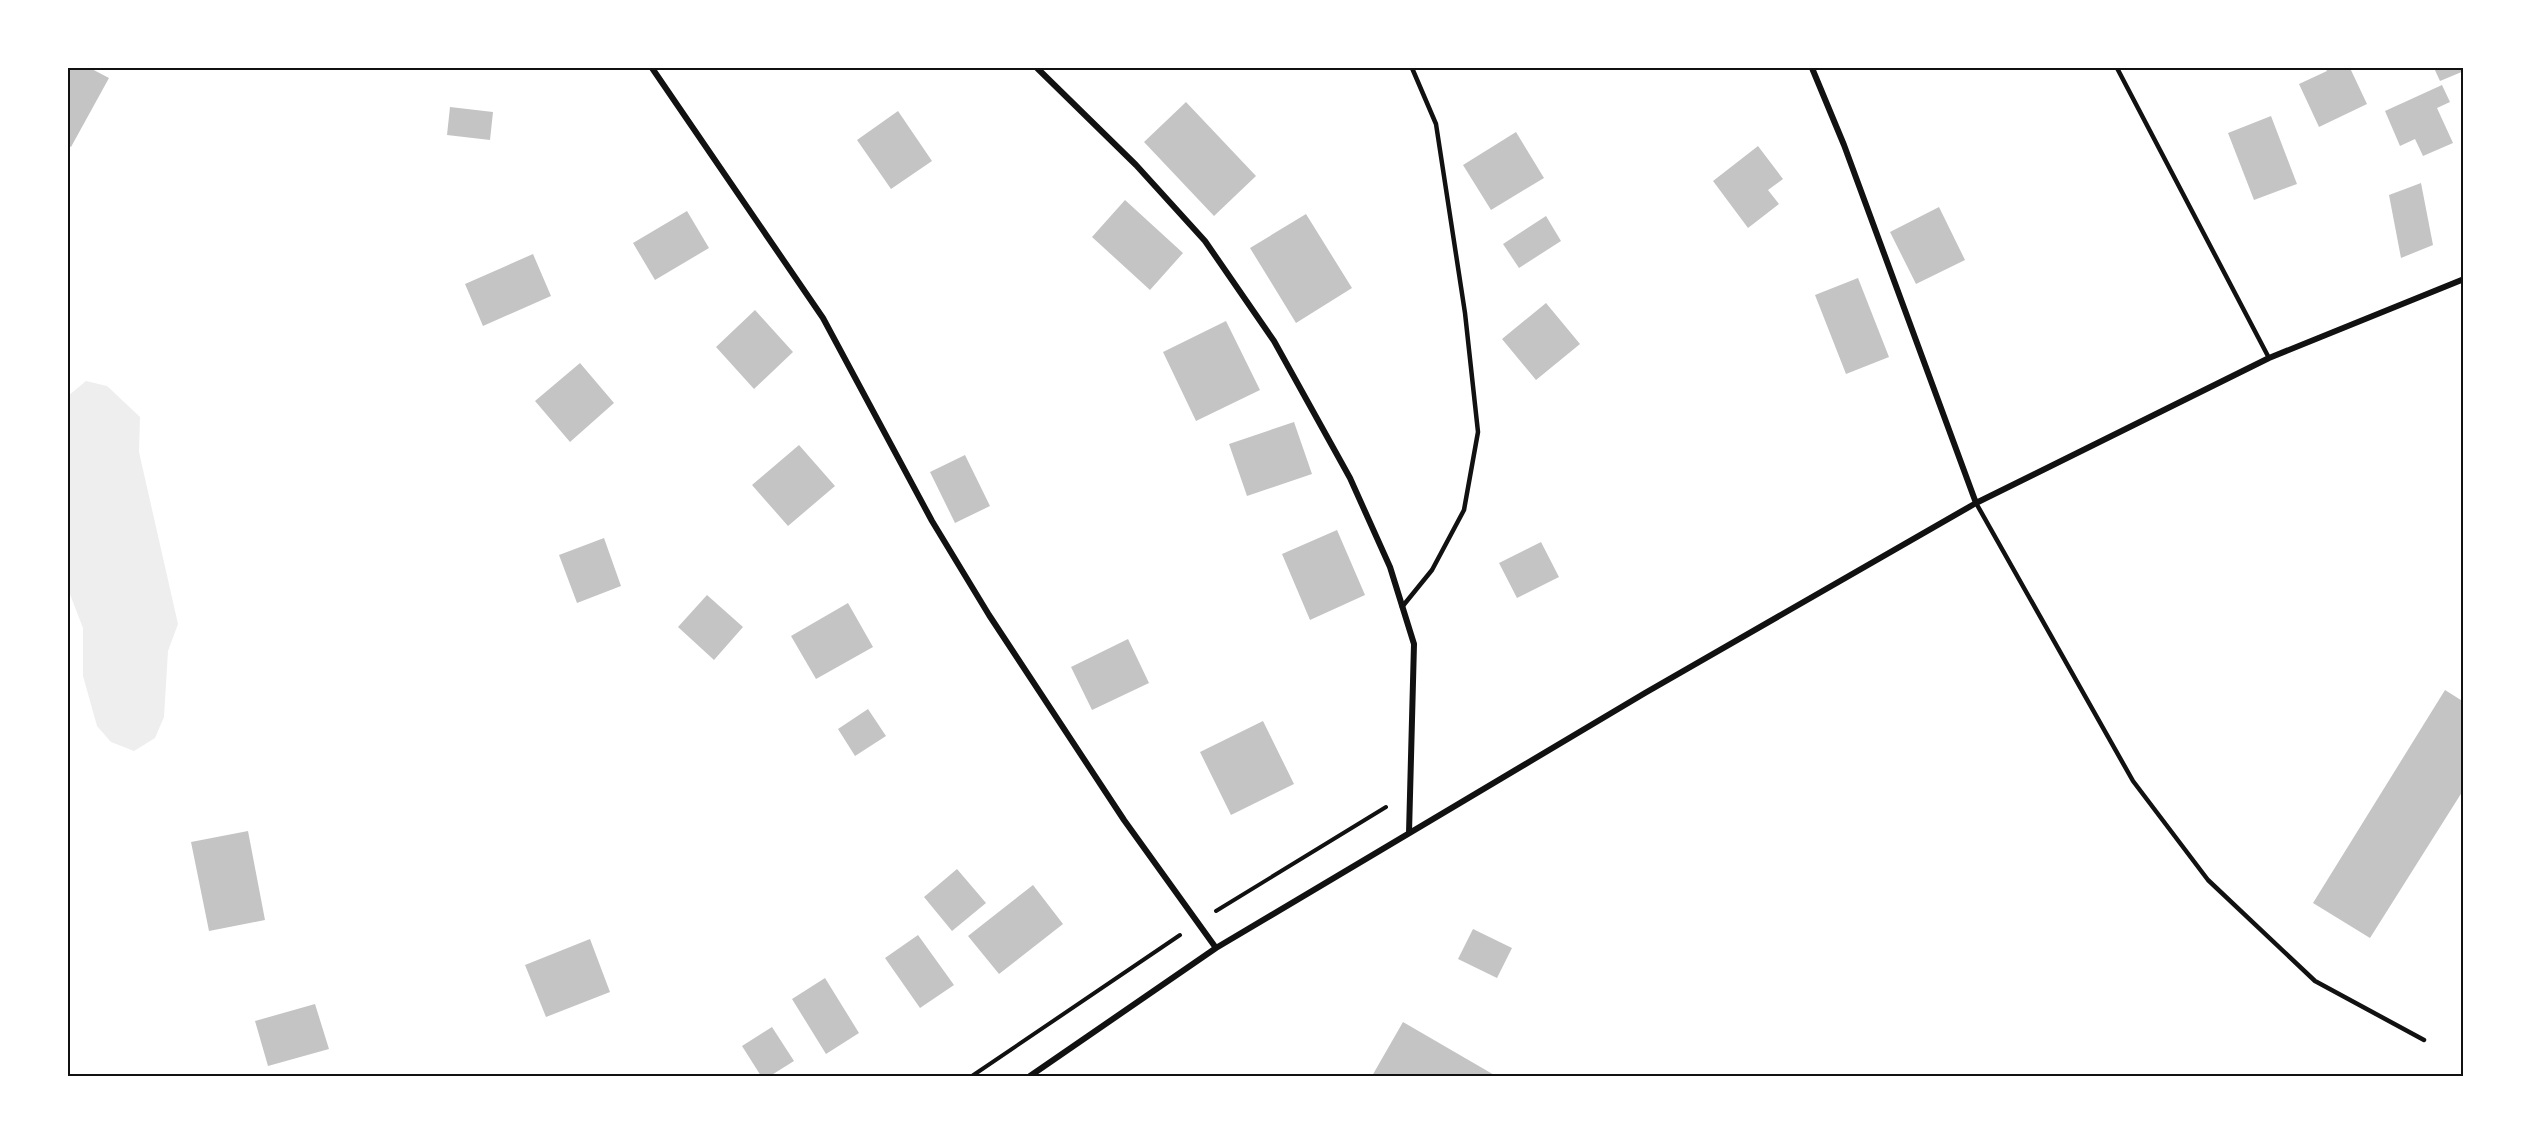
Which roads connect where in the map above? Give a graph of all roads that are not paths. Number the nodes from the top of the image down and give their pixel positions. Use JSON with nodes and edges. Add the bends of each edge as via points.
{"nodes":[{"id":1,"x":651,"y":68,"type":"edge"},
{"id":2,"x":1037,"y":68,"type":"edge"},
{"id":3,"x":1412,"y":68,"type":"edge"},
{"id":4,"x":1812,"y":68,"type":"edge"},
{"id":5,"x":2117,"y":68,"type":"edge"},
{"id":6,"x":2463,"y":279,"type":"edge"},
{"id":7,"x":2269,"y":358,"type":"junction"},
{"id":8,"x":1976,"y":503,"type":"junction"},
{"id":9,"x":1402,"y":607,"type":"junction"},
{"id":10,"x":1409,"y":832,"type":"junction"},
{"id":11,"x":1216,"y":948,"type":"junction"},
{"id":12,"x":2424,"y":1040,"type":"dead end"},
{"id":13,"x":1030,"y":1077,"type":"edge"}],
"edges":[{"from":1,"to":11,"type":"street","via":[[823,318],[932,521],[989,615],[1124,820]]},
{"from":2,"to":9,"type":"street","via":[[1136,165],[1205,241],[1274,341],[1350,477],[1390,567]]},
{"from":3,"to":9,"type":"lane","via":[[1436,124],[1465,313],[1478,432],[1464,510],[1432,570]]},
{"from":4,"to":8,"type":"street"},
{"from":5,"to":7,"type":"lane"},
{"from":6,"to":7,"type":"street"},
{"from":7,"to":8,"type":"street"},
{"from":8,"to":10,"type":"street"},
{"from":8,"to":12,"type":"lane","via":[[2133,781],[2208,880],[2315,981]]},
{"from":9,"to":10,"type":"street","via":[[1414,644]]},
{"from":10,"to":11,"type":"street"},
{"from":11,"to":13,"type":"street"}]}
